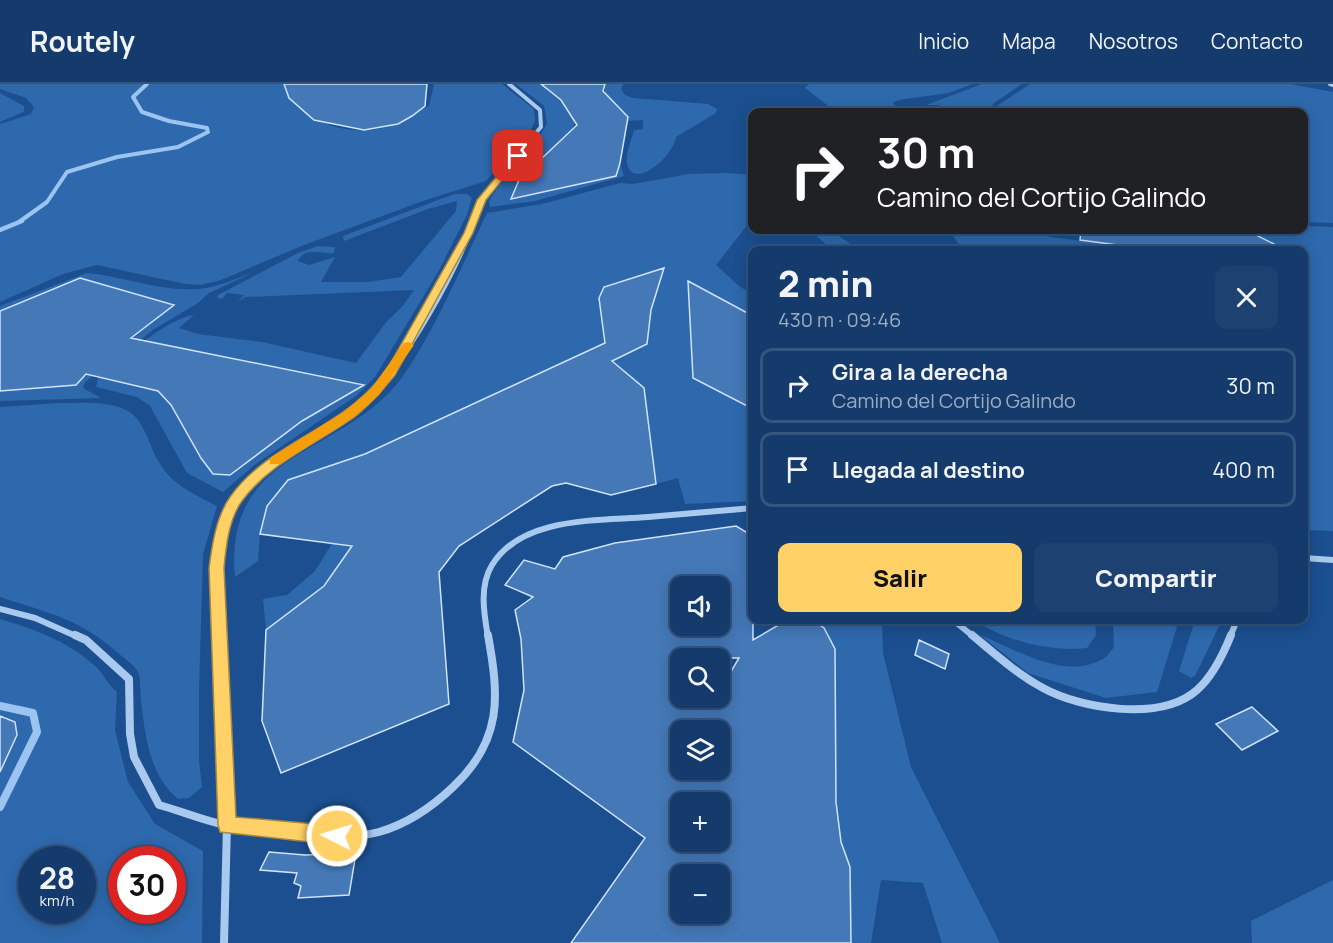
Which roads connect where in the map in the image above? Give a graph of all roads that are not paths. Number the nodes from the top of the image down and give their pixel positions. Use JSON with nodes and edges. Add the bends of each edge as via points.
{"nodes":[{"id":1,"x":509,"y":84,"type":"edge"},
{"id":2,"x":748,"y":508,"type":"edge"},
{"id":3,"x":1308,"y":558,"type":"edge"},
{"id":4,"x":1333,"y":560,"type":"edge"},
{"id":5,"x":0,"y":609,"type":"edge"},
{"id":6,"x":958,"y":624,"type":"edge"},
{"id":7,"x":1235,"y":624,"type":"edge"},
{"id":8,"x":227,"y":825,"type":"junction"},
{"id":9,"x":224,"y":943,"type":"edge"}],
"edges":[{"from":1,"to":8,"type":"street","via":[[540,110],[541,127],[488,189],[469,233],[391,373],[350,414],[264,469],[235,501],[226,519],[217,568]]},
{"from":2,"to":8,"type":"street","via":[[571,523],[544,528],[518,542],[496,558],[486,579],[483,603],[497,700],[490,734],[454,787],[423,810],[378,832],[337,836]]},
{"from":3,"to":4,"type":"street"},
{"from":5,"to":8,"type":"street","via":[[35,618],[86,640],[129,679],[134,757],[159,805]]},
{"from":6,"to":7,"type":"street","via":[[1028,679],[1066,699],[1110,709],[1168,703],[1199,689],[1221,660]]},
{"from":8,"to":9,"type":"street"}]}
